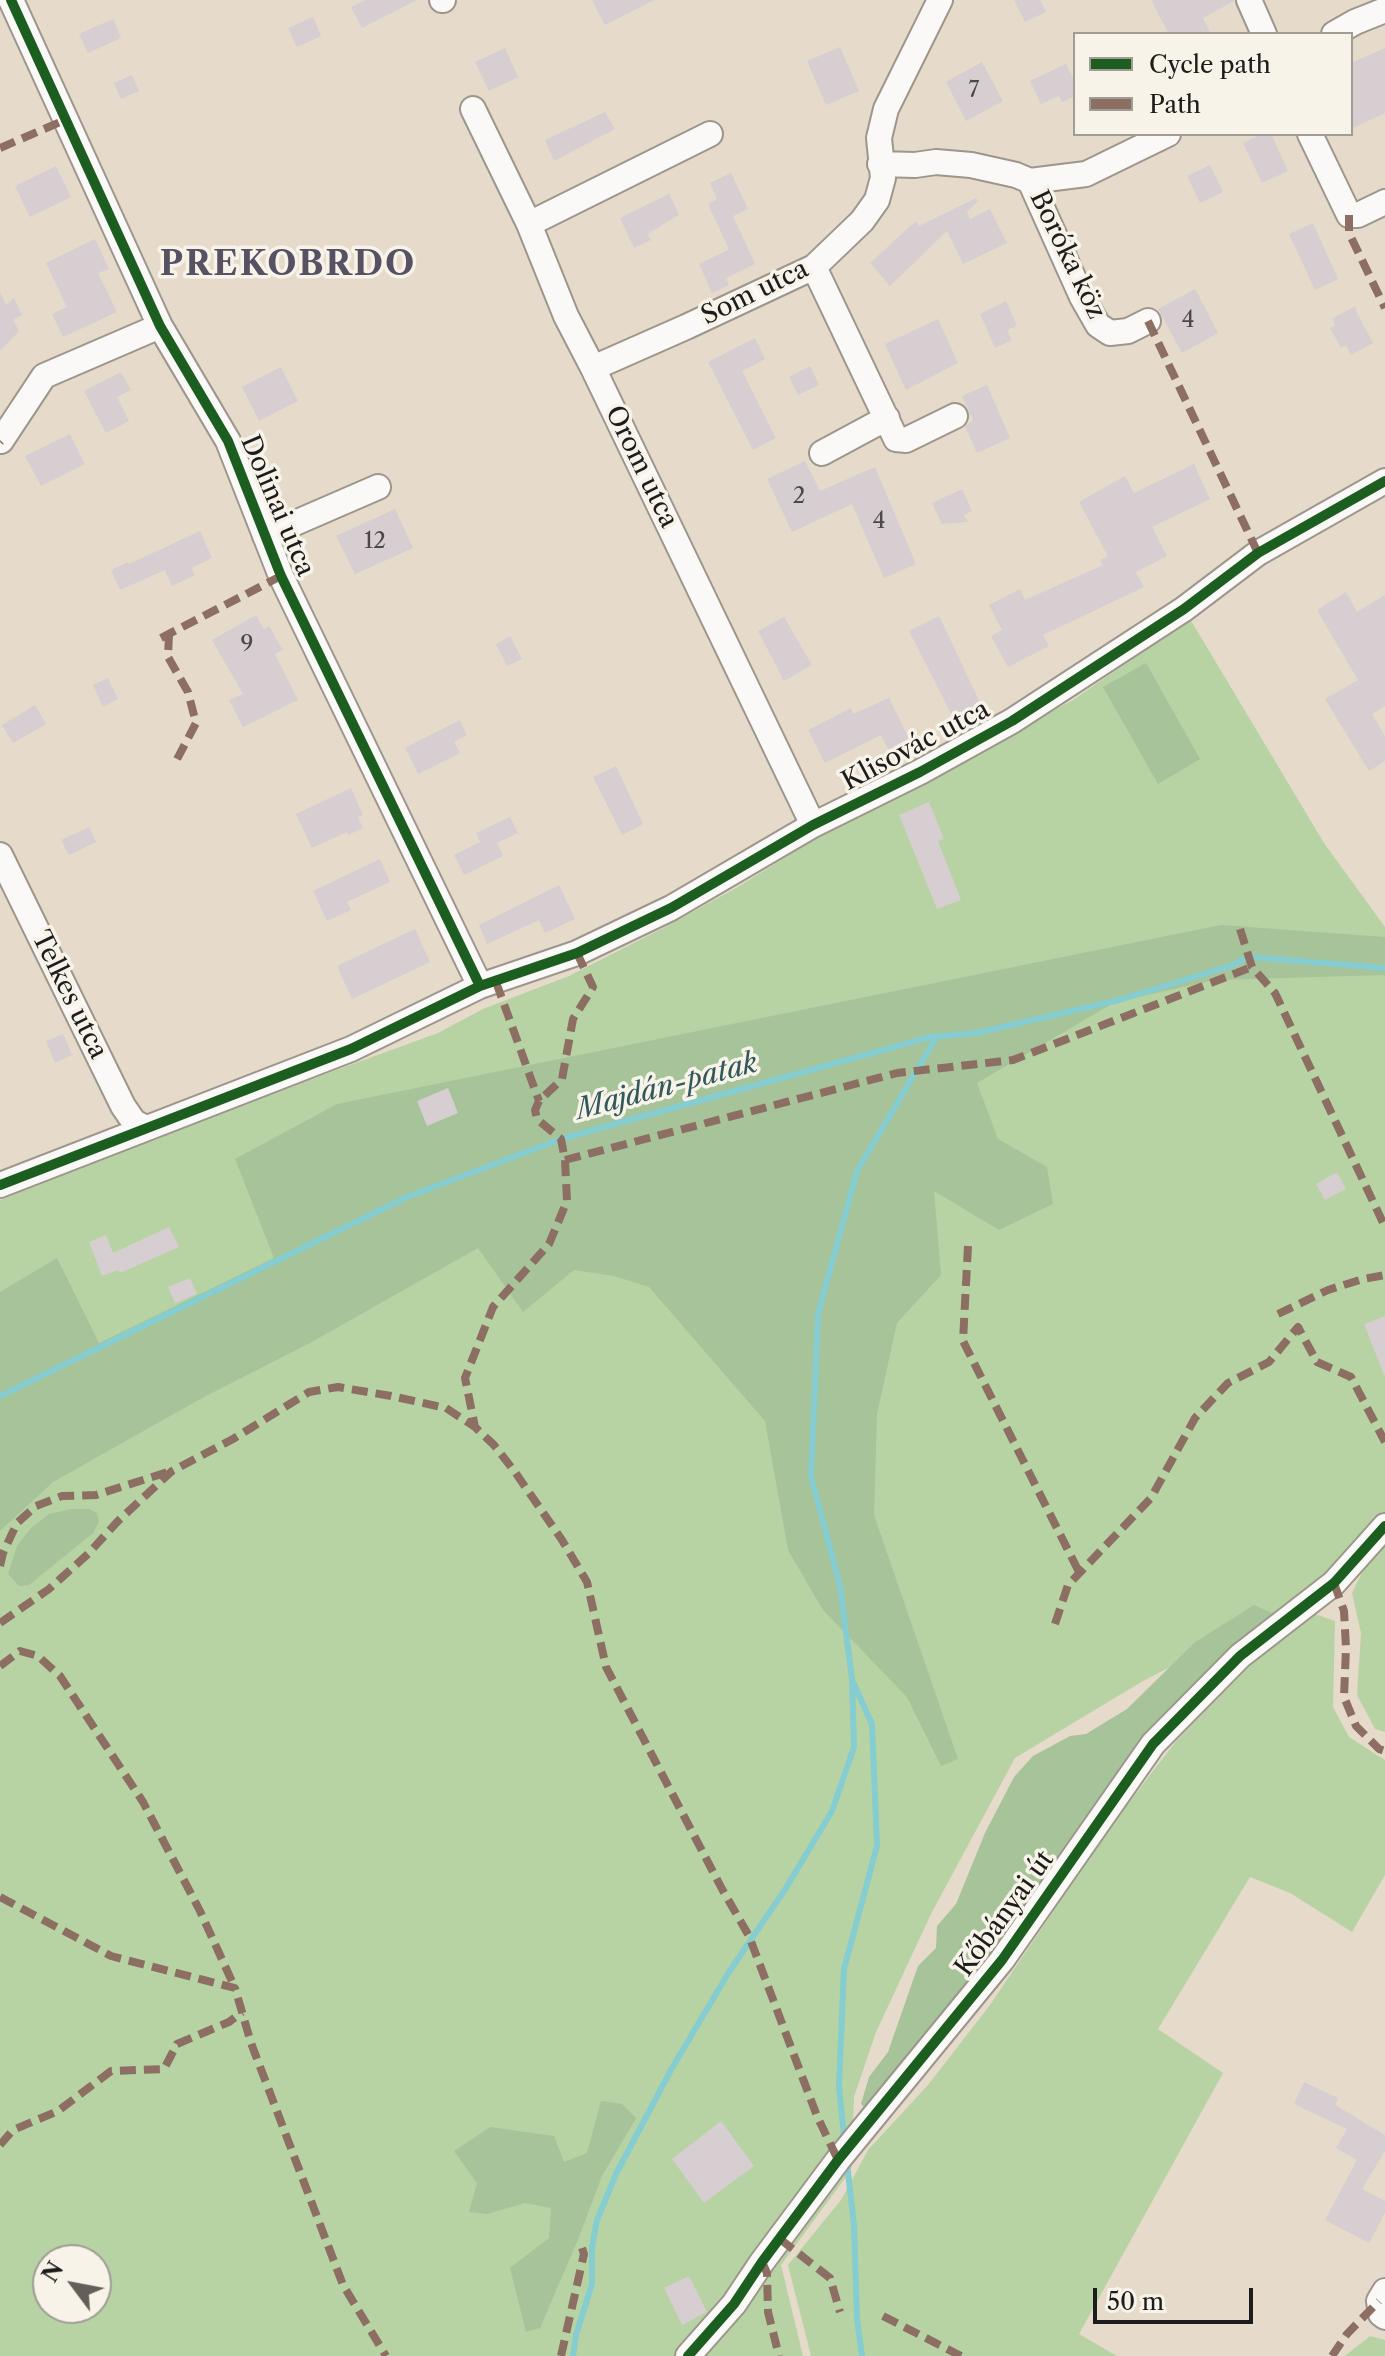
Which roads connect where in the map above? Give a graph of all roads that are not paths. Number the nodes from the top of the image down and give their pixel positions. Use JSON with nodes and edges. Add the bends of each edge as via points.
{"nodes":[{"id":1,"x":11,"y":0,"type":"edge"},
{"id":2,"x":940,"y":0,"type":"edge"},
{"id":3,"x":1249,"y":0,"type":"edge"},
{"id":4,"x":1385,"y":10,"type":"edge"},
{"id":5,"x":1263,"y":32,"type":"edge"},
{"id":6,"x":1338,"y":32,"type":"edge"},
{"id":7,"x":473,"y":109,"type":"dead end"},
{"id":8,"x":710,"y":134,"type":"dead end"},
{"id":9,"x":1164,"y":136,"type":"edge"},
{"id":10,"x":1311,"y":136,"type":"edge"},
{"id":11,"x":880,"y":164,"type":"junction"},
{"id":12,"x":1030,"y":181,"type":"junction"},
{"id":13,"x":1385,"y":202,"type":"edge"},
{"id":14,"x":529,"y":224,"type":"junction"},
{"id":15,"x":814,"y":267,"type":"junction"},
{"id":16,"x":1148,"y":321,"type":"dead end"},
{"id":17,"x":160,"y":326,"type":"junction"},
{"id":18,"x":593,"y":368,"type":"junction"},
{"id":19,"x":955,"y":416,"type":"dead end"},
{"id":20,"x":887,"y":418,"type":"junction"},
{"id":21,"x":1,"y":441,"type":"edge"},
{"id":22,"x":822,"y":453,"type":"dead end"},
{"id":23,"x":1385,"y":481,"type":"edge"},
{"id":24,"x":378,"y":487,"type":"dead end"},
{"id":25,"x":265,"y":536,"type":"junction"},
{"id":26,"x":813,"y":825,"type":"junction"},
{"id":27,"x":0,"y":855,"type":"edge"},
{"id":28,"x":480,"y":986,"type":"junction"},
{"id":29,"x":146,"y":1128,"type":"junction"},
{"id":30,"x":0,"y":1185,"type":"edge"},
{"id":31,"x":1385,"y":1526,"type":"edge"},
{"id":32,"x":688,"y":2356,"type":"edge"}],
"edges":[{"from":1,"to":17,"type":"street","name":"Dolinai utca"},
{"from":2,"to":11,"type":"street","name":"Som utca","via":[[886,109]]},
{"from":3,"to":5,"type":"street"},
{"from":4,"to":6,"type":"street"},
{"from":7,"to":14,"type":"street","name":"Orom utca"},
{"from":8,"to":14,"type":"street"},
{"from":9,"to":12,"type":"street","via":[[1086,174]]},
{"from":10,"to":13,"type":"street","via":[[1349,215]]},
{"from":11,"to":12,"type":"street","via":[[971,165]]},
{"from":11,"to":15,"type":"street","name":"Som utca","via":[[883,178],[877,200]]},
{"from":12,"to":16,"type":"street","name":"Boróka köz","via":[[1098,325],[1110,333]]},
{"from":14,"to":18,"type":"street","name":"Orom utca"},
{"from":15,"to":18,"type":"street","name":"Som utca"},
{"from":15,"to":20,"type":"street"},
{"from":17,"to":21,"type":"street","via":[[44,376]]},
{"from":17,"to":25,"type":"street","name":"Dolinai utca","via":[[228,441]]},
{"from":18,"to":26,"type":"street","name":"Orom utca"},
{"from":19,"to":20,"type":"street","via":[[906,440],[896,439]]},
{"from":20,"to":22,"type":"street"},
{"from":23,"to":26,"type":"street","name":"Klisovác utca","via":[[1258,553],[1184,609],[1012,721]]},
{"from":24,"to":25,"type":"street","name":"Dolinai utca"},
{"from":25,"to":28,"type":"street","name":"Dolinai utca"},
{"from":26,"to":28,"type":"street","name":"Klisovác utca","via":[[671,908],[577,953]]},
{"from":27,"to":29,"type":"street","name":"Telkes utca","via":[[123,1106]]},
{"from":28,"to":29,"type":"street","name":"Klisovác utca","via":[[351,1049]]},
{"from":29,"to":30,"type":"street","name":"Klisovác utca"},
{"from":31,"to":32,"type":"street","name":"Kőbányai út","via":[[1334,1583],[1240,1656],[1153,1744],[1002,1960],[838,2160],[734,2304]]}]}
